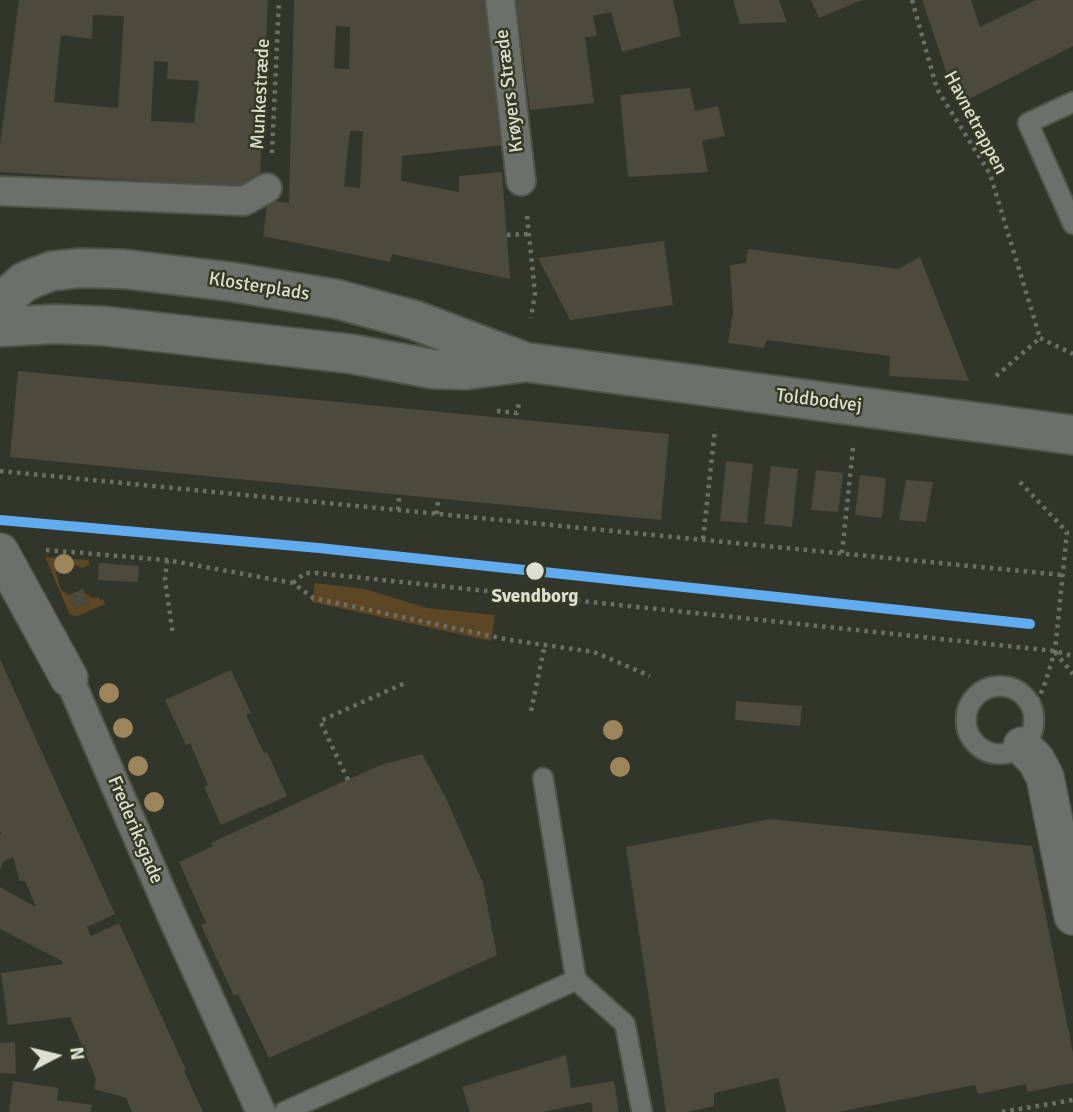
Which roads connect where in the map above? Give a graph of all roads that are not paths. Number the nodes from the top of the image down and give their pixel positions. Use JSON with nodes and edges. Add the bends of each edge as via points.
{"nodes":[{"id":1,"x":500,"y":0,"type":"edge"},
{"id":2,"x":1073,"y":102,"type":"edge"},
{"id":3,"x":521,"y":181,"type":"dead end"},
{"id":4,"x":267,"y":188,"type":"road end"},
{"id":5,"x":0,"y":191,"type":"edge"},
{"id":6,"x":1073,"y":224,"type":"edge"},
{"id":7,"x":0,"y":312,"type":"edge"},
{"id":8,"x":0,"y":327,"type":"edge"},
{"id":9,"x":525,"y":362,"type":"junction"},
{"id":10,"x":565,"y":368,"type":"joint"},
{"id":11,"x":1073,"y":435,"type":"edge"},
{"id":12,"x":0,"y":552,"type":"edge"},
{"id":13,"x":69,"y":678,"type":"joint"},
{"id":14,"x":1022,"y":746,"type":"junction"},
{"id":15,"x":543,"y":778,"type":"dead end"},
{"id":16,"x":1073,"y":916,"type":"edge"},
{"id":17,"x":576,"y":980,"type":"junction"},
{"id":18,"x":261,"y":1112,"type":"edge"},
{"id":19,"x":284,"y":1112,"type":"edge"},
{"id":20,"x":642,"y":1112,"type":"edge"}],
"edges":[{"from":1,"to":3,"type":"street","name":"Krøyers Stræde"},
{"from":2,"to":6,"type":"lane","via":[[1028,123]]},
{"from":4,"to":5,"type":"street","via":[[244,201]]},
{"from":7,"to":9,"type":"street","name":"Klosterplads","via":[[13,292],[36,277],[66,270],[124,269],[336,299],[432,326]]},
{"from":8,"to":9,"type":"street","name":"Klosterplads","via":[[104,326],[352,354],[433,369],[466,370]]},
{"from":9,"to":10,"type":"street","name":"Klosterplads"},
{"from":10,"to":11,"type":"street","name":"Toldbodvej"},
{"from":12,"to":13,"type":"street","name":"Frederiksgade"},
{"from":13,"to":18,"type":"street","name":"Frederiksgade"},
{"from":14,"to":14,"type":"lane","via":[[1004,754],[975,743],[967,712],[979,693],[1009,687],[1026,698],[1035,717],[1034,728]]},
{"from":14,"to":16,"type":"street","via":[[1045,777]]},
{"from":15,"to":17,"type":"lane"},
{"from":17,"to":19,"type":"lane"},
{"from":17,"to":20,"type":"lane","via":[[625,1024]]}]}
